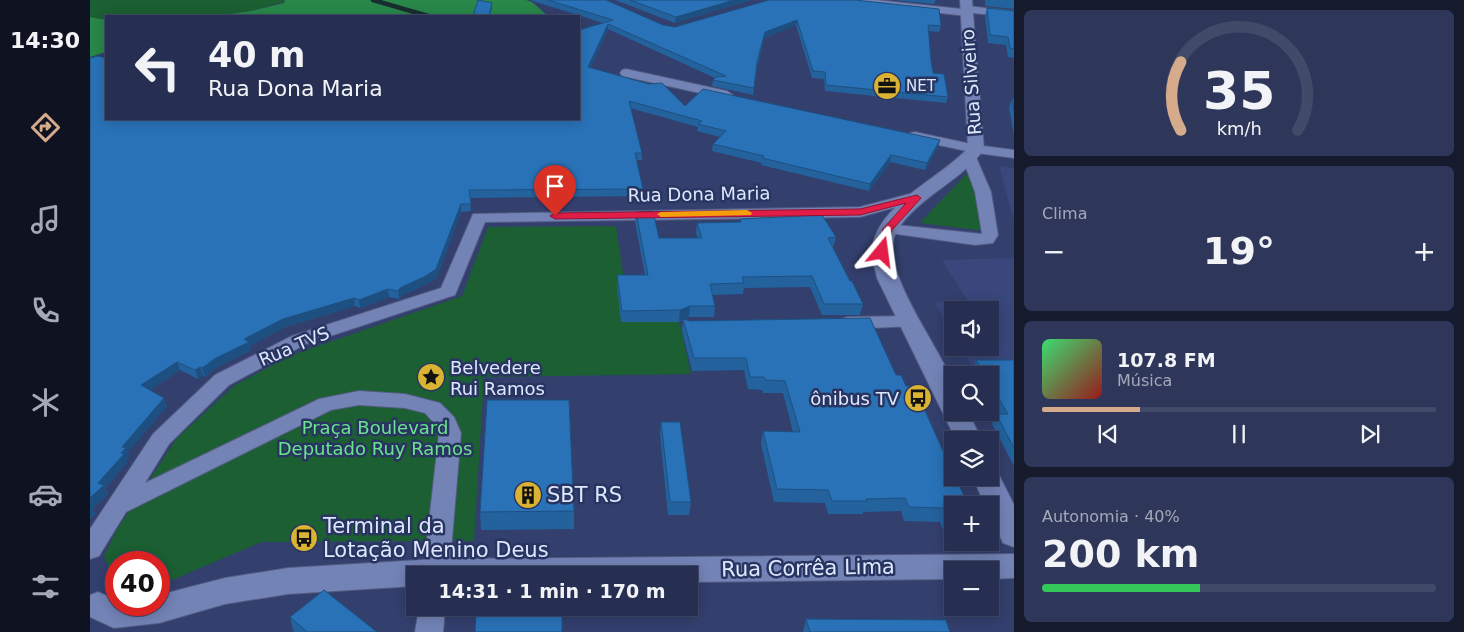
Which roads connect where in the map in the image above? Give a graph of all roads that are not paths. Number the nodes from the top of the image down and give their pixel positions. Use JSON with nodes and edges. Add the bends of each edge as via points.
{"nodes":[{"id":1,"x":849,"y":0,"type":"edge"},
{"id":2,"x":966,"y":7,"type":"edge"},
{"id":3,"x":1014,"y":14,"type":"edge"},
{"id":4,"x":626,"y":73,"type":"dead end"},
{"id":5,"x":743,"y":98,"type":"edge"},
{"id":6,"x":898,"y":132,"type":"edge"},
{"id":7,"x":973,"y":153,"type":"junction"},
{"id":8,"x":1014,"y":154,"type":"edge"},
{"id":9,"x":917,"y":198,"type":"junction"},
{"id":10,"x":479,"y":216,"type":"joint"},
{"id":11,"x":888,"y":229,"type":"junction"},
{"id":12,"x":909,"y":322,"type":"junction"},
{"id":13,"x":831,"y":323,"type":"edge"},
{"id":14,"x":944,"y":391,"type":"edge"},
{"id":15,"x":991,"y":486,"type":"edge"},
{"id":16,"x":116,"y":506,"type":"junction"},
{"id":17,"x":1014,"y":535,"type":"edge"},
{"id":18,"x":90,"y":549,"type":"edge"},
{"id":19,"x":438,"y":566,"type":"edge"},
{"id":20,"x":1014,"y":566,"type":"edge"},
{"id":21,"x":698,"y":570,"type":"edge"},
{"id":22,"x":406,"y":575,"type":"edge"},
{"id":23,"x":94,"y":603,"type":"edge"},
{"id":24,"x":431,"y":616,"type":"edge"},
{"id":25,"x":429,"y":632,"type":"edge"}],
"edges":[{"from":1,"to":2,"type":"street"},
{"from":2,"to":3,"type":"street"},
{"from":2,"to":7,"type":"street","name":"Rua Silveiro"},
{"from":4,"to":5,"type":"street"},
{"from":6,"to":7,"type":"street"},
{"from":7,"to":8,"type":"street"},
{"from":7,"to":9,"type":"street","name":"Rua Silveiro"},
{"from":7,"to":11,"type":"street","via":[[990,235],[987,239]]},
{"from":9,"to":10,"type":"street","name":"Rua Dona Maria","via":[[860,212]]},
{"from":9,"to":11,"type":"street","name":"Rua Silveiro"},
{"from":10,"to":16,"type":"street","name":"Rua TVS","via":[[449,291],[299,340],[222,380],[161,439]]},
{"from":11,"to":12,"type":"street","name":"Rua Silveiro","via":[[882,252],[888,278]]},
{"from":12,"to":13,"type":"street"},
{"from":12,"to":14,"type":"street","name":"Rua Silveiro"},
{"from":15,"to":17,"type":"street"},
{"from":16,"to":18,"type":"street"},
{"from":16,"to":19,"type":"street","via":[[326,404],[359,398],[405,401],[432,408],[446,422],[450,434]]},
{"from":20,"to":21,"type":"street","name":"Rua Corrêa Lima"},
{"from":22,"to":23,"type":"street","name":"Rua Corrêa Lima","via":[[288,581],[225,591],[159,609],[114,614]]},
{"from":24,"to":25,"type":"street"}]}
